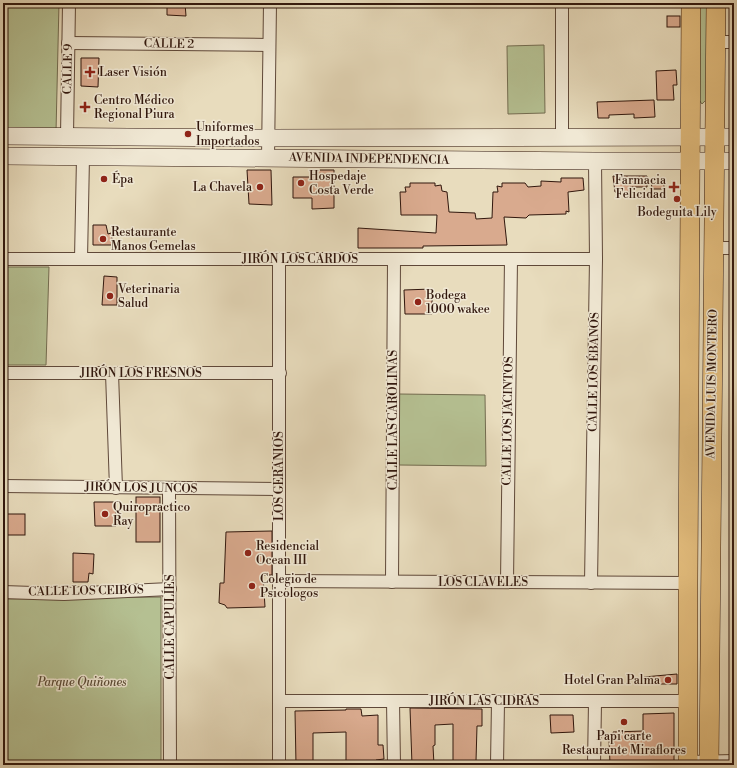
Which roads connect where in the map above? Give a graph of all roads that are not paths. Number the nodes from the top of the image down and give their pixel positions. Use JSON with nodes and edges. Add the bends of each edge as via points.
{"nodes":[{"id":1,"x":69,"y":3,"type":"edge"},
{"id":2,"x":270,"y":3,"type":"edge"},
{"id":3,"x":562,"y":3,"type":"edge"},
{"id":4,"x":691,"y":3,"type":"edge"},
{"id":5,"x":716,"y":3,"type":"edge"},
{"id":6,"x":725,"y":42,"type":"edge"},
{"id":7,"x":68,"y":44,"type":"junction"},
{"id":8,"x":269,"y":45,"type":"junction"},
{"id":9,"x":3,"y":136,"type":"edge"},
{"id":10,"x":67,"y":136,"type":"junction"},
{"id":11,"x":562,"y":137,"type":"junction"},
{"id":12,"x":692,"y":137,"type":"junction"},
{"id":13,"x":725,"y":137,"type":"edge"},
{"id":14,"x":268,"y":138,"type":"junction"},
{"id":15,"x":3,"y":156,"type":"edge"},
{"id":16,"x":84,"y":157,"type":"junction"},
{"id":17,"x":268,"y":158,"type":"junction"},
{"id":18,"x":691,"y":161,"type":"junction"},
{"id":19,"x":715,"y":161,"type":"junction"},
{"id":20,"x":734,"y":161,"type":"edge"},
{"id":21,"x":595,"y":162,"type":"junction"},
{"id":22,"x":713,"y":248,"type":"junction"},
{"id":23,"x":734,"y":248,"type":"edge"},
{"id":24,"x":3,"y":259,"type":"edge"},
{"id":25,"x":81,"y":259,"type":"junction"},
{"id":26,"x":279,"y":259,"type":"junction"},
{"id":27,"x":394,"y":259,"type":"junction"},
{"id":28,"x":511,"y":259,"type":"junction"},
{"id":29,"x":596,"y":259,"type":"junction"},
{"id":30,"x":3,"y":373,"type":"edge"},
{"id":31,"x":112,"y":373,"type":"junction"},
{"id":32,"x":280,"y":374,"type":"junction"},
{"id":33,"x":3,"y":486,"type":"edge"},
{"id":34,"x":116,"y":488,"type":"junction"},
{"id":35,"x":170,"y":488,"type":"junction"},
{"id":36,"x":279,"y":489,"type":"junction"},
{"id":37,"x":279,"y":581,"type":"junction"},
{"id":38,"x":392,"y":582,"type":"junction"},
{"id":39,"x":506,"y":582,"type":"junction"},
{"id":40,"x":591,"y":583,"type":"junction"},
{"id":41,"x":688,"y":583,"type":"junction"},
{"id":42,"x":170,"y":589,"type":"junction"},
{"id":43,"x":3,"y":592,"type":"edge"},
{"id":44,"x":279,"y":701,"type":"junction"},
{"id":45,"x":393,"y":701,"type":"junction"},
{"id":46,"x":688,"y":701,"type":"junction"},
{"id":47,"x":498,"y":702,"type":"junction"},
{"id":48,"x":595,"y":702,"type":"junction"},
{"id":49,"x":734,"y":761,"type":"edge"},
{"id":50,"x":688,"y":763,"type":"edge"},
{"id":51,"x":709,"y":763,"type":"edge"},
{"id":52,"x":170,"y":765,"type":"edge"},
{"id":53,"x":279,"y":765,"type":"edge"},
{"id":54,"x":394,"y":765,"type":"edge"},
{"id":55,"x":497,"y":765,"type":"edge"},
{"id":56,"x":594,"y":765,"type":"edge"}],
"edges":[{"from":1,"to":7,"type":"street","name":"CALLE 9"},
{"from":2,"to":8,"type":"street"},
{"from":3,"to":11,"type":"street"},
{"from":4,"to":12,"type":"main road","name":"AVENIDA LUIS MONTERO"},
{"from":5,"to":6,"type":"main road","name":"AVENIDA LUIS MONTERO"},
{"from":6,"to":13,"type":"main road","name":"AVENIDA LUIS MONTERO"},
{"from":7,"to":8,"type":"street","name":"CALLE 2"},
{"from":7,"to":10,"type":"street","name":"CALLE 9"},
{"from":8,"to":14,"type":"street"},
{"from":9,"to":10,"type":"main road","name":"AVENIDA INDEPENDENCIA"},
{"from":10,"to":14,"type":"main road","name":"AVENIDA INDEPENDENCIA"},
{"from":11,"to":12,"type":"main road","name":"AVENIDA INDEPENDENCIA"},
{"from":11,"to":14,"type":"main road","name":"AVENIDA INDEPENDENCIA"},
{"from":12,"to":13,"type":"main road","name":"AVENIDA INDEPENDENCIA"},
{"from":12,"to":18,"type":"main road","name":"AVENIDA LUIS MONTERO"},
{"from":13,"to":19,"type":"main road","name":"AVENIDA LUIS MONTERO"},
{"from":14,"to":17,"type":"street"},
{"from":15,"to":16,"type":"main road","name":"AVENIDA INDEPENDENCIA"},
{"from":16,"to":17,"type":"main road","name":"AVENIDA INDEPENDENCIA"},
{"from":16,"to":25,"type":"street"},
{"from":17,"to":21,"type":"main road","name":"AVENIDA INDEPENDENCIA"},
{"from":18,"to":19,"type":"main road","name":"AVENIDA INDEPENDENCIA"},
{"from":18,"to":21,"type":"main road","name":"AVENIDA INDEPENDENCIA"},
{"from":18,"to":41,"type":"main road","name":"AVENIDA LUIS MONTERO"},
{"from":19,"to":20,"type":"main road","name":"AVENIDA INDEPENDENCIA"},
{"from":19,"to":22,"type":"main road","name":"AVENIDA LUIS MONTERO"},
{"from":21,"to":29,"type":"street","name":"CALLE LOS ÉBANOS"},
{"from":22,"to":23,"type":"street"},
{"from":22,"to":51,"type":"main road","name":"AVENIDA LUIS MONTERO"},
{"from":24,"to":25,"type":"street","name":"JIRÓN LOS CARDOS"},
{"from":25,"to":26,"type":"street","name":"JIRÓN LOS CARDOS"},
{"from":26,"to":27,"type":"street","name":"JIRÓN LOS CARDOS"},
{"from":26,"to":32,"type":"street","name":"LOS GERANIOS"},
{"from":27,"to":28,"type":"street","name":"JIRÓN LOS CARDOS"},
{"from":27,"to":38,"type":"street","name":"CALLE LAS CAROLINAS"},
{"from":28,"to":29,"type":"street","name":"JIRÓN LOS CARDOS"},
{"from":28,"to":39,"type":"street","name":"CALLE LOS JACINTOS"},
{"from":29,"to":40,"type":"street","name":"CALLE LOS ÉBANOS"},
{"from":30,"to":31,"type":"street","name":"JIRÓN LOS FRESNOS"},
{"from":31,"to":32,"type":"street","name":"JIRÓN LOS FRESNOS"},
{"from":31,"to":34,"type":"street"},
{"from":32,"to":36,"type":"street","name":"LOS GERANIOS"},
{"from":33,"to":34,"type":"street","name":"JIRÓN LOS JUNCOS"},
{"from":34,"to":35,"type":"street","name":"JIRÓN LOS JUNCOS"},
{"from":35,"to":36,"type":"street","name":"JIRÓN LOS JUNCOS"},
{"from":35,"to":42,"type":"street","name":"CALLE CAPULÍES"},
{"from":36,"to":37,"type":"street","name":"LOS GERANIOS"},
{"from":37,"to":38,"type":"street","name":"LOS CLAVELES"},
{"from":37,"to":44,"type":"street","name":"LOS GERANIOS"},
{"from":38,"to":39,"type":"street","name":"LOS CLAVELES"},
{"from":39,"to":40,"type":"street","name":"LOS CLAVELES"},
{"from":40,"to":41,"type":"street","name":"LOS CLAVELES"},
{"from":41,"to":46,"type":"main road","name":"AVENIDA LUIS MONTERO"},
{"from":42,"to":43,"type":"street","name":"CALLE LOS CEIBOS","via":[[64,594]]},
{"from":42,"to":52,"type":"street","name":"CALLE CAPULÍES"},
{"from":44,"to":45,"type":"street","name":"JIRÓN LAS CIDRAS"},
{"from":44,"to":53,"type":"street","name":"LOS GERANIOS"},
{"from":45,"to":47,"type":"street","name":"JIRÓN LAS CIDRAS"},
{"from":45,"to":54,"type":"street"},
{"from":46,"to":48,"type":"street","name":"JIRÓN LAS CIDRAS"},
{"from":46,"to":50,"type":"main road","name":"AVENIDA LUIS MONTERO"},
{"from":47,"to":48,"type":"street","name":"JIRÓN LAS CIDRAS"},
{"from":47,"to":55,"type":"street"},
{"from":48,"to":56,"type":"street"},
{"from":49,"to":51,"type":"street"},
{"from":50,"to":51,"type":"street"}]}
